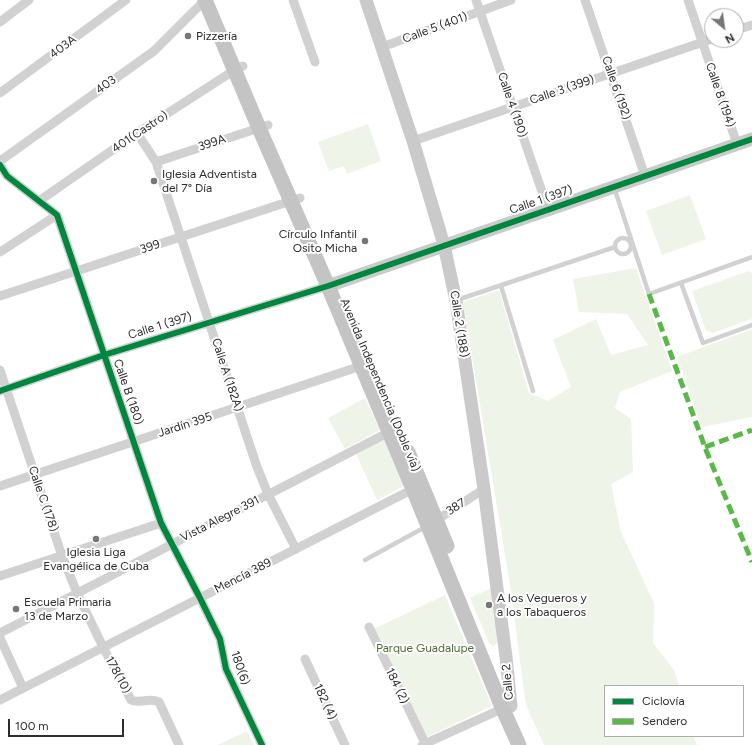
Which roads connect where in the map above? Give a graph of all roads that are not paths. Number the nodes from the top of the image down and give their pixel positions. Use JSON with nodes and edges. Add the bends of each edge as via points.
{"nodes":[{"id":1,"x":29,"y":0,"type":"edge"},
{"id":2,"x":126,"y":0,"type":"edge"},
{"id":3,"x":205,"y":0,"type":"edge"},
{"id":4,"x":216,"y":0,"type":"edge"},
{"id":5,"x":292,"y":0,"type":"edge"},
{"id":6,"x":366,"y":0,"type":"edge"},
{"id":7,"x":476,"y":0,"type":"edge"},
{"id":8,"x":511,"y":0,"type":"edge"},
{"id":9,"x":585,"y":0,"type":"edge"},
{"id":10,"x":688,"y":0,"type":"edge"},
{"id":11,"x":480,"y":12,"type":"junction"},
{"id":12,"x":0,"y":22,"type":"edge"},
{"id":13,"x":702,"y":42,"type":"junction"},
{"id":14,"x":382,"y":47,"type":"junction"},
{"id":15,"x":315,"y":62,"type":"dead end"},
{"id":16,"x":239,"y":68,"type":"junction"},
{"id":17,"x":611,"y":73,"type":"junction"},
{"id":18,"x":0,"y":94,"type":"edge"},
{"id":19,"x":513,"y":106,"type":"junction"},
{"id":20,"x":263,"y":126,"type":"junction"},
{"id":21,"x":137,"y":133,"type":"junction"},
{"id":22,"x":752,"y":139,"type":"edge"},
{"id":23,"x":413,"y":141,"type":"junction"},
{"id":24,"x":737,"y":144,"type":"junction"},
{"id":25,"x":0,"y":162,"type":"edge"},
{"id":26,"x":156,"y":162,"type":"junction"},
{"id":27,"x":1,"y":171,"type":"edge"},
{"id":28,"x":645,"y":176,"type":"junction"},
{"id":29,"x":614,"y":187,"type":"junction"},
{"id":30,"x":296,"y":200,"type":"junction"},
{"id":31,"x":39,"y":201,"type":"junction"},
{"id":32,"x":548,"y":209,"type":"junction"},
{"id":33,"x":57,"y":215,"type":"junction"},
{"id":34,"x":180,"y":237,"type":"junction"},
{"id":35,"x":633,"y":243,"type":"junction"},
{"id":36,"x":444,"y":245,"type":"junction"},
{"id":37,"x":615,"y":247,"type":"junction"},
{"id":38,"x":0,"y":252,"type":"edge"},
{"id":39,"x":752,"y":257,"type":"edge"},
{"id":40,"x":76,"y":271,"type":"junction"},
{"id":41,"x":681,"y":283,"type":"junction"},
{"id":42,"x":332,"y":284,"type":"junction"},
{"id":43,"x":501,"y":286,"type":"junction"},
{"id":44,"x":0,"y":296,"type":"edge"},
{"id":45,"x":456,"y":301,"type":"junction"},
{"id":46,"x":209,"y":323,"type":"junction"},
{"id":47,"x":752,"y":325,"type":"edge"},
{"id":48,"x":104,"y":355,"type":"junction"},
{"id":49,"x":366,"y":365,"type":"junction"},
{"id":50,"x":0,"y":370,"type":"edge"},
{"id":51,"x":3,"y":390,"type":"edge"},
{"id":52,"x":534,"y":391,"type":"dead end"},
{"id":53,"x":237,"y":408,"type":"junction"},
{"id":54,"x":393,"y":430,"type":"junction"},
{"id":55,"x":134,"y":442,"type":"junction"},
{"id":56,"x":35,"y":475,"type":"junction"},
{"id":57,"x":0,"y":486,"type":"edge"},
{"id":58,"x":417,"y":486,"type":"junction"},
{"id":59,"x":484,"y":489,"type":"junction"},
{"id":60,"x":268,"y":494,"type":"junction"},
{"id":61,"x":161,"y":523,"type":"junction"},
{"id":62,"x":432,"y":523,"type":"junction"},
{"id":63,"x":172,"y":544,"type":"junction"},
{"id":64,"x":296,"y":549,"type":"junction"},
{"id":65,"x":62,"y":556,"type":"junction"},
{"id":66,"x":365,"y":560,"type":"dead end"},
{"id":67,"x":0,"y":576,"type":"edge"},
{"id":68,"x":77,"y":593,"type":"junction"},
{"id":69,"x":200,"y":598,"type":"junction"},
{"id":70,"x":369,"y":627,"type":"dead end"},
{"id":71,"x":0,"y":633,"type":"edge"},
{"id":72,"x":0,"y":638,"type":"edge"},
{"id":73,"x":103,"y":648,"type":"junction"},
{"id":74,"x":506,"y":657,"type":"joint"},
{"id":75,"x":305,"y":659,"type":"dead end"},
{"id":76,"x":23,"y":688,"type":"junction"},
{"id":77,"x":0,"y":700,"type":"edge"},
{"id":78,"x":504,"y":706,"type":"junction"},
{"id":79,"x":179,"y":745,"type":"edge"},
{"id":80,"x":262,"y":745,"type":"edge"},
{"id":81,"x":345,"y":745,"type":"edge"},
{"id":82,"x":424,"y":745,"type":"edge"},
{"id":83,"x":436,"y":745,"type":"edge"},
{"id":84,"x":519,"y":745,"type":"edge"},
{"id":85,"x":528,"y":745,"type":"edge"}],
"edges":[{"from":1,"to":12,"type":"street"},
{"from":2,"to":18,"type":"street","name":"403A"},
{"from":3,"to":16,"type":"main road","name":"Avenida Independencia (Doble vía)"},
{"from":3,"to":25,"type":"street","name":"403","via":[[154,51]]},
{"from":4,"to":16,"type":"main road","name":"Avenida Independencia (Doble vía)"},
{"from":5,"to":15,"type":"street"},
{"from":6,"to":14,"type":"main road","name":"Calle 2 (188)"},
{"from":7,"to":11,"type":"street","name":"Calle 4 (190)"},
{"from":8,"to":11,"type":"street","name":"Calle 5 (401)"},
{"from":9,"to":17,"type":"street","name":"Calle 6 (192)"},
{"from":10,"to":13,"type":"street","name":"Calle 8 (194)"},
{"from":11,"to":14,"type":"street","name":"Calle 5 (401)"},
{"from":11,"to":19,"type":"street","name":"Calle 4 (190)"},
{"from":13,"to":17,"type":"street","name":"Calle 3 (399)"},
{"from":13,"to":24,"type":"street","name":"Calle 8 (194)"},
{"from":14,"to":23,"type":"main road","name":"Calle 2 (188)"},
{"from":16,"to":20,"type":"main road","name":"Avenida Independencia (Doble vía)"},
{"from":16,"to":21,"type":"street","name":"401(Castro)"},
{"from":17,"to":19,"type":"street","name":"Calle 3 (399)"},
{"from":17,"to":28,"type":"street","name":"Calle 6 (192)"},
{"from":19,"to":23,"type":"street","name":"Calle 3 (399)"},
{"from":19,"to":32,"type":"street","name":"Calle 4 (190)"},
{"from":20,"to":26,"type":"street","name":"399A"},
{"from":20,"to":30,"type":"main road","name":"Avenida Independencia (Doble vía)"},
{"from":21,"to":26,"type":"street","name":"Calle A (182A)"},
{"from":21,"to":31,"type":"street","name":"401(Castro)"},
{"from":22,"to":24,"type":"main road","name":"Calle 1 (397)"},
{"from":23,"to":36,"type":"main road","name":"Calle 2 (188)"},
{"from":24,"to":28,"type":"main road","name":"Calle 1 (397)"},
{"from":26,"to":34,"type":"street","name":"Calle A (182A)"},
{"from":27,"to":31,"type":"street"},
{"from":28,"to":29,"type":"main road","name":"Calle 1 (397)"},
{"from":29,"to":32,"type":"main road","name":"Calle 1 (397)"},
{"from":29,"to":35,"type":"lane"},
{"from":30,"to":34,"type":"street","name":"399"},
{"from":30,"to":42,"type":"main road","name":"Avenida Independencia (Doble vía)"},
{"from":31,"to":33,"type":"street"},
{"from":32,"to":36,"type":"main road","name":"Calle 1 (397)"},
{"from":33,"to":38,"type":"street"},
{"from":33,"to":40,"type":"street","name":"Calle B (180)"},
{"from":34,"to":40,"type":"street","name":"399"},
{"from":34,"to":46,"type":"street","name":"Calle A (182A)"},
{"from":35,"to":37,"type":"lane","via":[[622,238],[617,240]]},
{"from":35,"to":37,"type":"lane","via":[[624,254],[617,252]]},
{"from":35,"to":41,"type":"lane","via":[[649,294]]},
{"from":36,"to":42,"type":"main road","name":"Calle 1 (397)"},
{"from":36,"to":45,"type":"main road","name":"Calle 2 (188)"},
{"from":37,"to":43,"type":"lane"},
{"from":39,"to":41,"type":"lane"},
{"from":40,"to":44,"type":"street","name":"399"},
{"from":40,"to":48,"type":"street","name":"Calle B (180)"},
{"from":41,"to":47,"type":"lane","via":[[703,343]]},
{"from":42,"to":46,"type":"street","name":"Calle 1 (397)"},
{"from":42,"to":49,"type":"main road","name":"Avenida Independencia (Doble vía)"},
{"from":43,"to":45,"type":"lane"},
{"from":43,"to":52,"type":"lane"},
{"from":45,"to":59,"type":"main road","name":"Calle 2 (188)"},
{"from":46,"to":48,"type":"street","name":"Calle 1 (397)"},
{"from":46,"to":53,"type":"street","name":"Calle A (182A)"},
{"from":48,"to":51,"type":"street","name":"Calle 1 (397)"},
{"from":48,"to":55,"type":"street","name":"Calle B (180)"},
{"from":49,"to":53,"type":"street","name":"Jardín 395"},
{"from":49,"to":54,"type":"main road","name":"Avenida Independencia (Doble vía)"},
{"from":50,"to":51,"type":"street","name":"Calle C (178)"},
{"from":51,"to":56,"type":"street","name":"Calle C (178)"},
{"from":53,"to":55,"type":"street","name":"Jardín 395"},
{"from":53,"to":60,"type":"street","name":"Calle A (182A)"},
{"from":54,"to":58,"type":"main road","name":"Avenida Independencia (Doble vía)"},
{"from":54,"to":60,"type":"street","name":"Vista Alegre 391"},
{"from":55,"to":56,"type":"street","name":"Jardín 395"},
{"from":55,"to":61,"type":"street","name":"Calle B (180)"},
{"from":56,"to":57,"type":"street","name":"Jardín 395"},
{"from":56,"to":65,"type":"street","name":"Calle C (178)"},
{"from":58,"to":62,"type":"main road","name":"Avenida Independencia (Doble vía)"},
{"from":58,"to":64,"type":"street","name":"Mencía 389"},
{"from":59,"to":62,"type":"street","name":"387"},
{"from":59,"to":74,"type":"main road","name":"Calle 2 (188)"},
{"from":60,"to":63,"type":"street","name":"Vista Alegre 391"},
{"from":60,"to":64,"type":"street","name":"Calle A (182A)"},
{"from":61,"to":63,"type":"street","name":"Calle B (180)"},
{"from":61,"to":65,"type":"street"},
{"from":62,"to":66,"type":"lane"},
{"from":62,"to":78,"type":"main road","name":"Avenida Independencia (Doble vía)"},
{"from":63,"to":68,"type":"street","name":"Vista Alegre 391"},
{"from":63,"to":69,"type":"street","name":"Calle B (180)"},
{"from":64,"to":69,"type":"street","name":"Mencía 389"},
{"from":65,"to":67,"type":"street"},
{"from":65,"to":68,"type":"street","name":"Calle C (178)"},
{"from":68,"to":71,"type":"street","name":"Vista Alegre 391"},
{"from":68,"to":73,"type":"street","name":"Calle C (178)"},
{"from":69,"to":73,"type":"street","name":"Mencía 389"},
{"from":69,"to":80,"type":"street","name":"180(6)","via":[[220,639],[226,669]]},
{"from":70,"to":82,"type":"street","name":"184 (2)"},
{"from":72,"to":76,"type":"street"},
{"from":73,"to":76,"type":"street","name":"Mencía 389"},
{"from":73,"to":79,"type":"street","name":"178(10)","via":[[131,700],[159,702]]},
{"from":74,"to":78,"type":"main road","name":"Calle 2"},
{"from":75,"to":81,"type":"street","name":"182 (4)"},
{"from":76,"to":77,"type":"street","name":"Mencía 389"},
{"from":78,"to":82,"type":"street"},
{"from":78,"to":83,"type":"street"},
{"from":78,"to":84,"type":"main road"},
{"from":78,"to":85,"type":"main road"}]}
